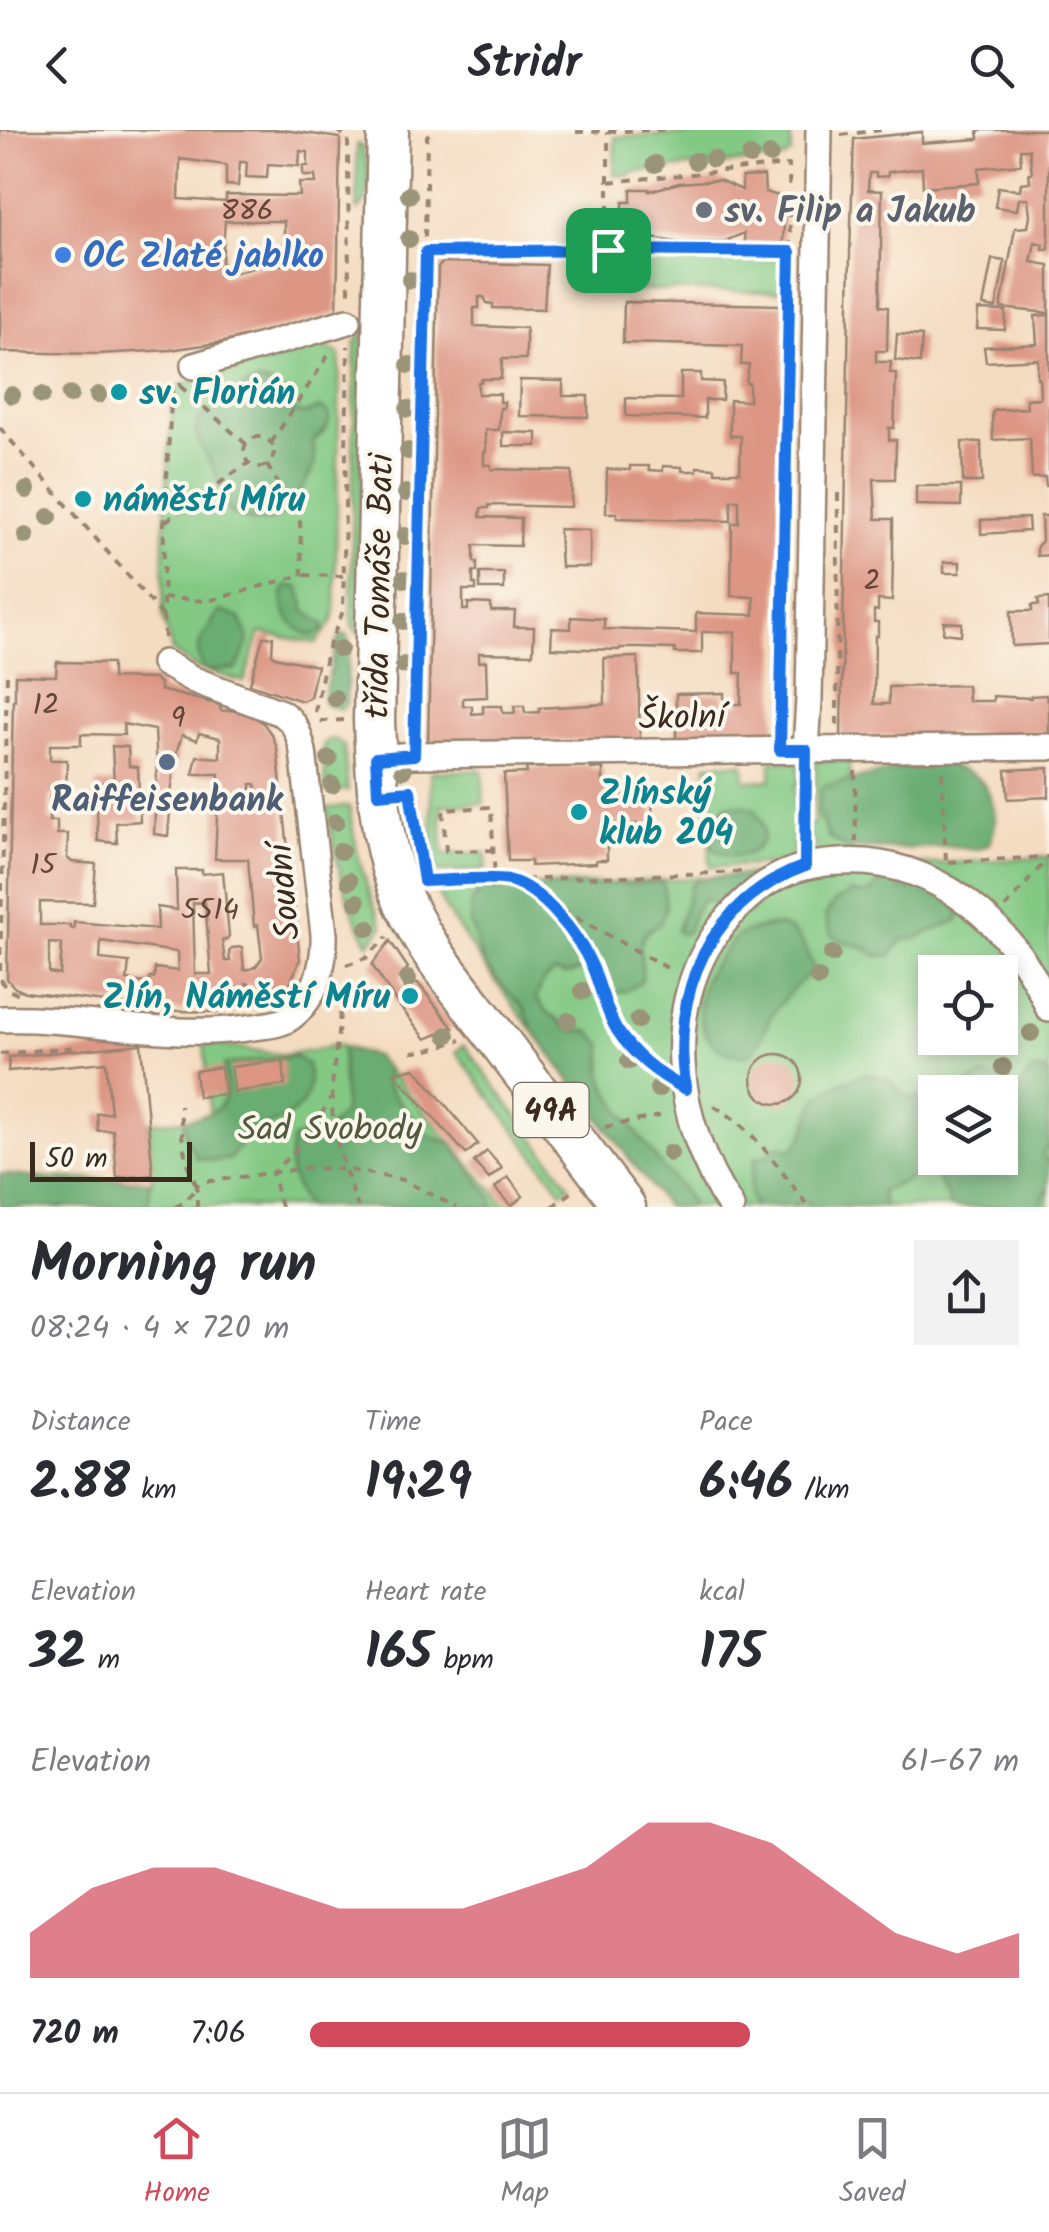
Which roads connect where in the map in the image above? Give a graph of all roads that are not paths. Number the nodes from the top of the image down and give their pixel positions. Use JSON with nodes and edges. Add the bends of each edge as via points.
{"nodes":[{"id":1,"x":388,"y":130,"type":"edge"},
{"id":2,"x":818,"y":130,"type":"edge"},
{"id":3,"x":348,"y":320,"type":"road end"},
{"id":4,"x":185,"y":373,"type":"road end"},
{"id":5,"x":164,"y":663,"type":"road end"},
{"id":6,"x":1049,"y":747,"type":"edge"},
{"id":7,"x":793,"y":750,"type":"junction"},
{"id":8,"x":395,"y":756,"type":"junction"},
{"id":9,"x":1049,"y":1009,"type":"edge"},
{"id":10,"x":0,"y":1018,"type":"edge"},
{"id":11,"x":624,"y":1207,"type":"edge"},
{"id":12,"x":732,"y":1207,"type":"edge"}],
"edges":[{"from":1,"to":8,"type":"main road","name":"třída Tomáše Bati","number":"49A","via":[[374,720]]},
{"from":2,"to":7,"type":"street","via":[[809,700]]},
{"from":3,"to":4,"type":"street"},
{"from":5,"to":10,"type":"street","name":"Soudní","via":[[281,713],[294,725],[324,934],[322,966],[310,993],[288,1019],[208,1032]]},
{"from":6,"to":7,"type":"street","name":"Školní"},
{"from":7,"to":8,"type":"street","name":"Školní"},
{"from":8,"to":11,"type":"main road","name":"třída Tomáše Bati","number":"49A","via":[[382,817],[399,890],[419,932]]},
{"from":9,"to":12,"type":"street","via":[[993,923],[934,881],[856,861],[798,869],[769,882],[732,913],[709,944],[687,998],[682,1032],[687,1099],[707,1166]]}]}
